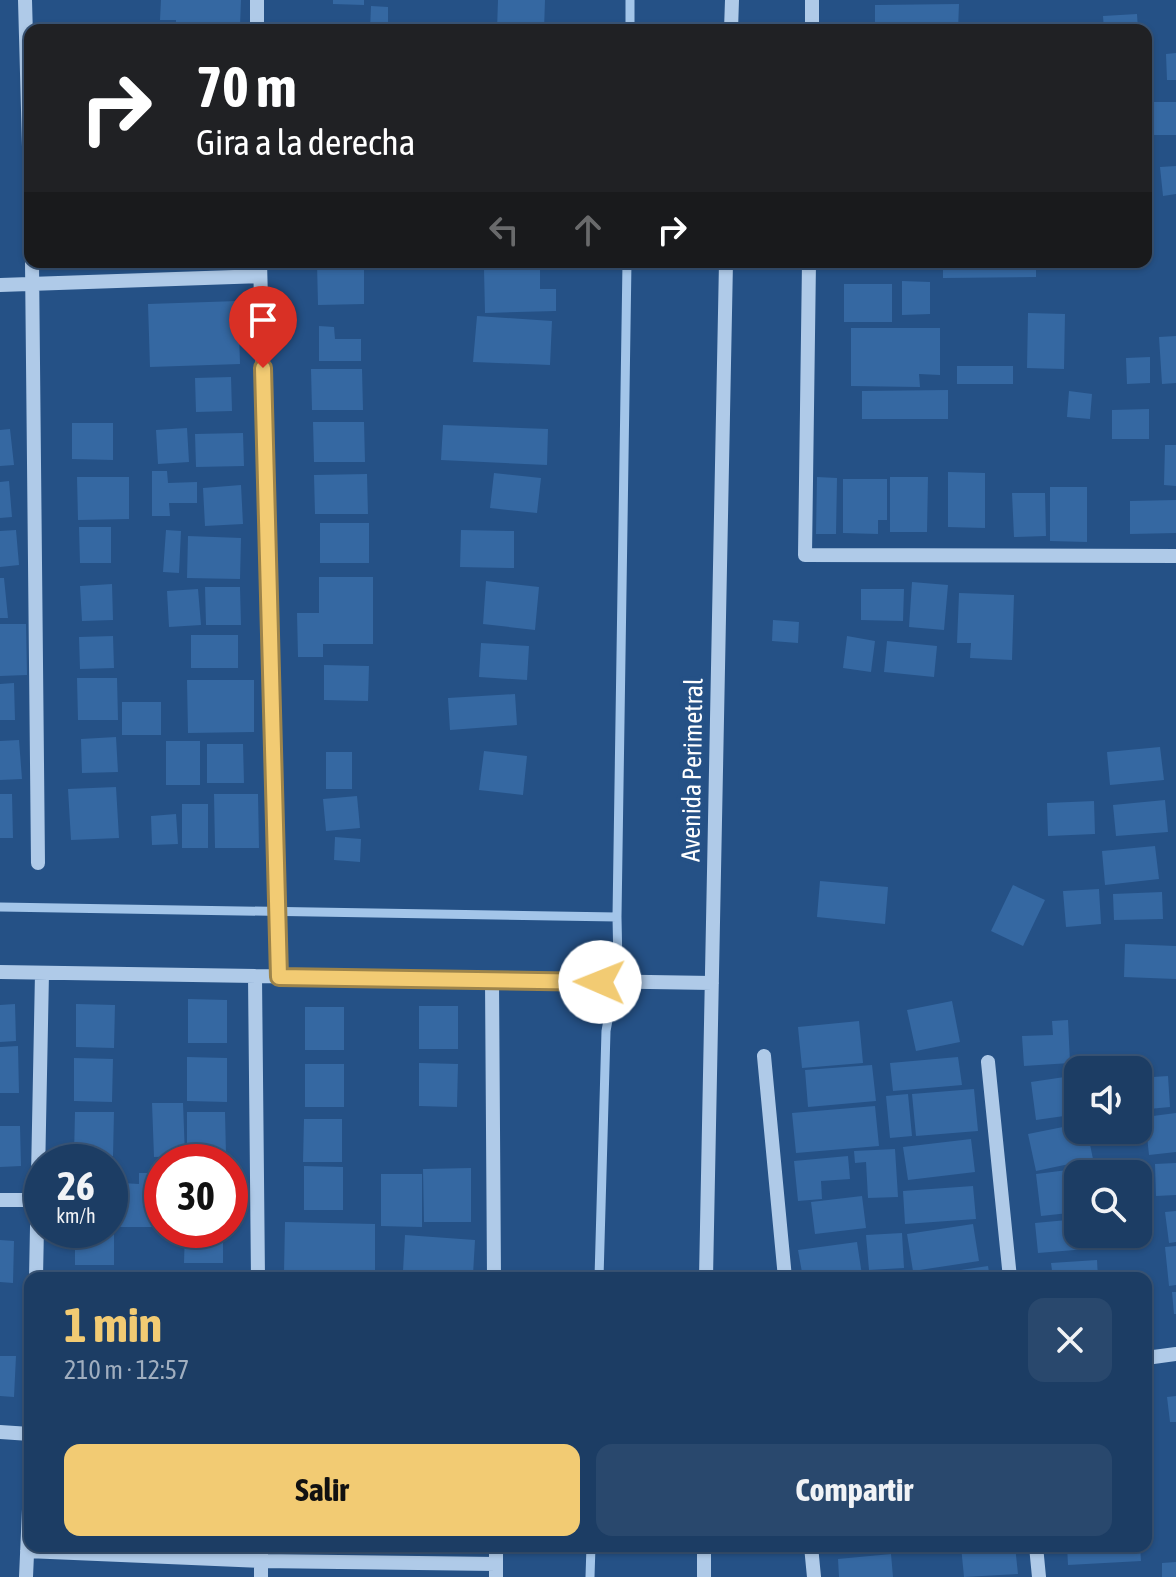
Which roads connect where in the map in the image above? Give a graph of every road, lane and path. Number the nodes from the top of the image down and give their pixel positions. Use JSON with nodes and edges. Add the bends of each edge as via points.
{"nodes":[{"id":1,"x":25,"y":0,"type":"edge"},
{"id":2,"x":257,"y":0,"type":"edge"},
{"id":3,"x":732,"y":0,"type":"edge"},
{"id":4,"x":812,"y":0,"type":"edge"},
{"id":5,"x":26,"y":24,"type":"edge"},
{"id":6,"x":257,"y":24,"type":"edge"},
{"id":7,"x":731,"y":24,"type":"edge"},
{"id":8,"x":812,"y":24,"type":"edge"},
{"id":9,"x":32,"y":268,"type":"edge"},
{"id":10,"x":726,"y":268,"type":"edge"},
{"id":11,"x":809,"y":268,"type":"edge"},
{"id":12,"x":260,"y":269,"type":"edge"},
{"id":13,"x":33,"y":284,"type":"junction"},
{"id":14,"x":0,"y":285,"type":"edge"},
{"id":15,"x":1176,"y":556,"type":"edge"},
{"id":16,"x":38,"y":863,"type":"dead end"},
{"id":17,"x":0,"y":972,"type":"edge"},
{"id":18,"x":42,"y":973,"type":"junction"},
{"id":19,"x":255,"y":976,"type":"junction"},
{"id":20,"x":279,"y":977,"type":"junction"},
{"id":21,"x":492,"y":980,"type":"junction"},
{"id":22,"x":712,"y":983,"type":"junction"},
{"id":23,"x":764,"y":1056,"type":"dead end"},
{"id":24,"x":988,"y":1062,"type":"dead end"},
{"id":25,"x":38,"y":1144,"type":"edge"},
{"id":26,"x":0,"y":1200,"type":"edge"},
{"id":27,"x":24,"y":1200,"type":"edge"},
{"id":28,"x":36,"y":1248,"type":"edge"},
{"id":29,"x":36,"y":1272,"type":"edge"},
{"id":30,"x":258,"y":1272,"type":"edge"},
{"id":31,"x":494,"y":1272,"type":"edge"},
{"id":32,"x":706,"y":1272,"type":"edge"},
{"id":33,"x":784,"y":1272,"type":"edge"},
{"id":34,"x":1009,"y":1272,"type":"edge"},
{"id":35,"x":1176,"y":1354,"type":"edge"},
{"id":36,"x":1152,"y":1357,"type":"edge"},
{"id":37,"x":0,"y":1432,"type":"edge"},
{"id":38,"x":24,"y":1434,"type":"edge"},
{"id":39,"x":27,"y":1552,"type":"edge"},
{"id":40,"x":105,"y":1552,"type":"edge"},
{"id":41,"x":704,"y":1552,"type":"edge"},
{"id":42,"x":812,"y":1552,"type":"edge"},
{"id":43,"x":1037,"y":1552,"type":"edge"},
{"id":44,"x":261,"y":1554,"type":"edge"},
{"id":45,"x":496,"y":1570,"type":"edge"},
{"id":46,"x":26,"y":1577,"type":"edge"},
{"id":47,"x":261,"y":1577,"type":"edge"},
{"id":48,"x":704,"y":1577,"type":"edge"},
{"id":49,"x":814,"y":1577,"type":"edge"},
{"id":50,"x":1039,"y":1577,"type":"edge"}],
"edges":[{"from":1,"to":5,"type":"street"},
{"from":2,"to":6,"type":"street"},
{"from":3,"to":7,"type":"street"},
{"from":4,"to":8,"type":"street"},
{"from":9,"to":13,"type":"street"},
{"from":10,"to":22,"type":"street","name":"Avenida Perimetral"},
{"from":11,"to":15,"type":"street","via":[[805,555]]},
{"from":12,"to":13,"type":"street"},
{"from":12,"to":20,"type":"street"},
{"from":13,"to":14,"type":"street"},
{"from":13,"to":16,"type":"street"},
{"from":17,"to":18,"type":"street"},
{"from":18,"to":19,"type":"street"},
{"from":18,"to":25,"type":"street"},
{"from":19,"to":20,"type":"street"},
{"from":19,"to":30,"type":"street"},
{"from":20,"to":21,"type":"street"},
{"from":21,"to":22,"type":"street"},
{"from":21,"to":31,"type":"street"},
{"from":22,"to":32,"type":"street","name":"Avenida Perimetral"},
{"from":23,"to":33,"type":"street"},
{"from":24,"to":34,"type":"street"},
{"from":26,"to":27,"type":"street"},
{"from":28,"to":29,"type":"street"},
{"from":35,"to":36,"type":"street"},
{"from":37,"to":38,"type":"street"},
{"from":39,"to":46,"type":"street"},
{"from":40,"to":44,"type":"street"},
{"from":41,"to":48,"type":"street"},
{"from":42,"to":49,"type":"street"},
{"from":43,"to":50,"type":"street"},
{"from":44,"to":45,"type":"street"},
{"from":44,"to":47,"type":"street"}]}
